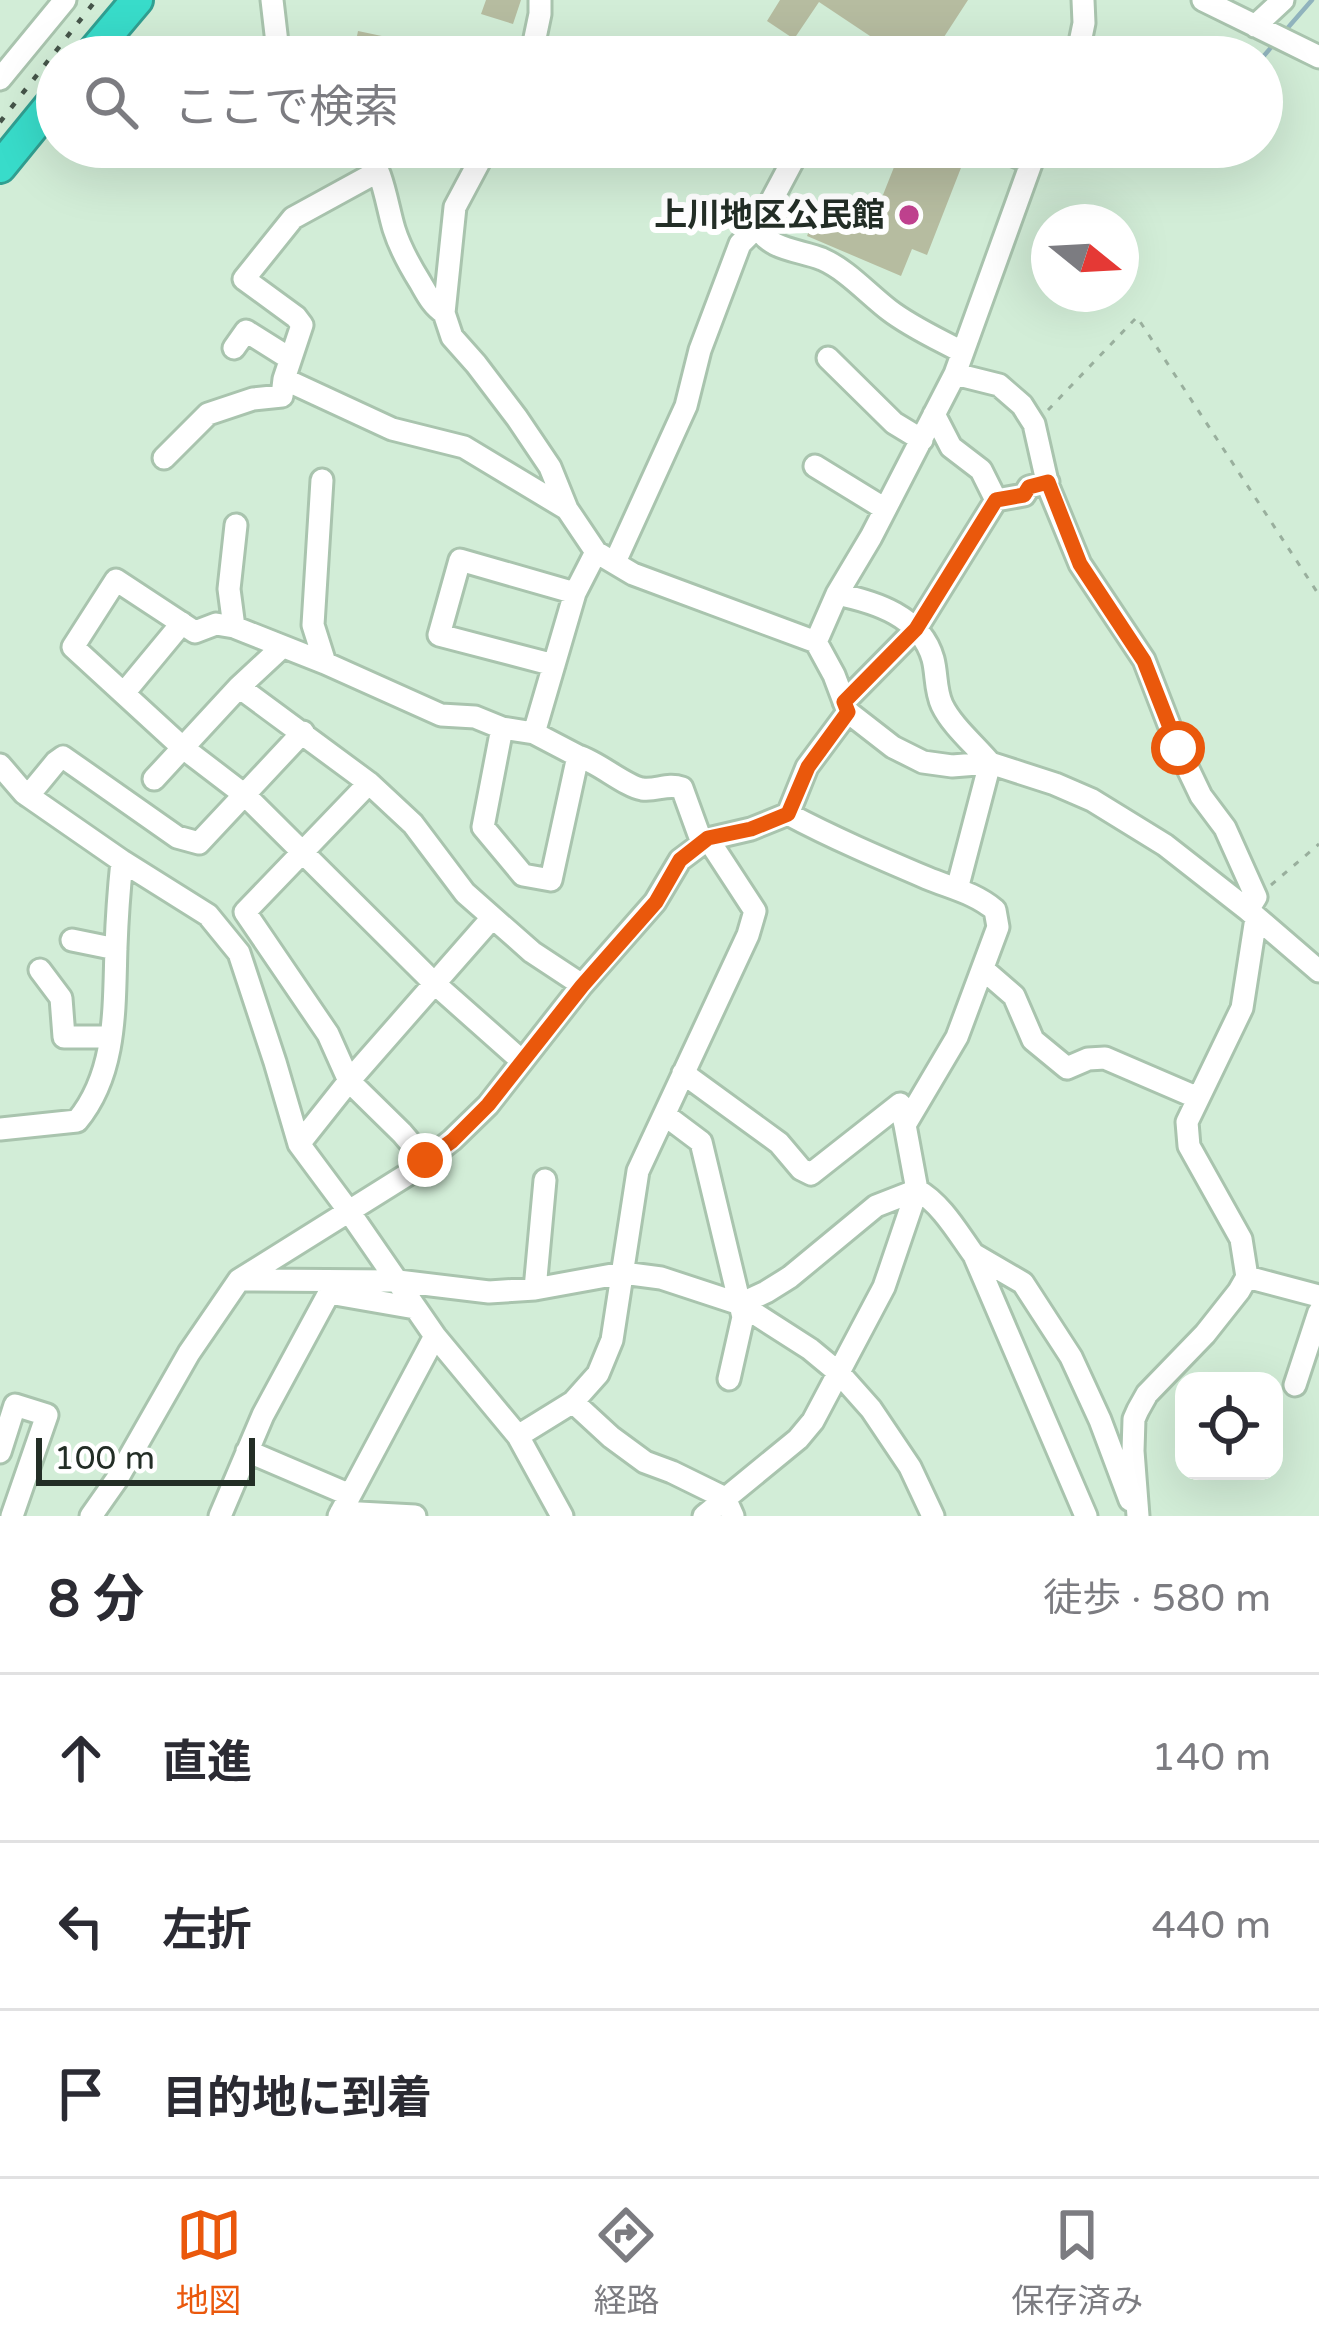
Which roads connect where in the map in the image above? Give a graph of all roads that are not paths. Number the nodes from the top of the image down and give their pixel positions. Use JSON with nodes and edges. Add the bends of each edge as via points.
{"nodes":[{"id":1,"x":65,"y":0,"type":"edge"},
{"id":2,"x":136,"y":0,"type":"edge"},
{"id":3,"x":272,"y":0,"type":"edge"},
{"id":4,"x":540,"y":0,"type":"edge"},
{"id":5,"x":1083,"y":0,"type":"edge"},
{"id":6,"x":1203,"y":0,"type":"edge"},
{"id":7,"x":1283,"y":0,"type":"edge"},
{"id":8,"x":1255,"y":26,"type":"junction"},
{"id":9,"x":106,"y":36,"type":"edge"},
{"id":10,"x":276,"y":36,"type":"edge"},
{"id":11,"x":534,"y":36,"type":"edge"},
{"id":12,"x":1081,"y":36,"type":"edge"},
{"id":13,"x":1276,"y":36,"type":"edge"},
{"id":14,"x":1283,"y":40,"type":"edge"},
{"id":15,"x":1319,"y":57,"type":"edge"},
{"id":16,"x":0,"y":79,"type":"edge"},
{"id":17,"x":36,"y":123,"type":"edge"},
{"id":18,"x":0,"y":167,"type":"edge"},
{"id":19,"x":375,"y":168,"type":"edge"},
{"id":20,"x":476,"y":168,"type":"edge"},
{"id":21,"x":789,"y":168,"type":"edge"},
{"id":22,"x":1028,"y":168,"type":"edge"},
{"id":23,"x":376,"y":172,"type":"junction"},
{"id":24,"x":758,"y":226,"type":"junction"},
{"id":25,"x":444,"y":313,"type":"junction"},
{"id":26,"x":234,"y":348,"type":"dead end"},
{"id":27,"x":828,"y":358,"type":"dead end"},
{"id":28,"x":959,"y":363,"type":"junction"},
{"id":29,"x":286,"y":369,"type":"junction"},
{"id":30,"x":934,"y":414,"type":"junction"},
{"id":31,"x":922,"y":440,"type":"junction"},
{"id":32,"x":164,"y":458,"type":"dead end"},
{"id":33,"x":815,"y":466,"type":"dead end"},
{"id":34,"x":322,"y":480,"type":"dead end"},
{"id":35,"x":1048,"y":482,"type":"junction"},
{"id":36,"x":996,"y":500,"type":"junction"},
{"id":37,"x":885,"y":508,"type":"junction"},
{"id":38,"x":567,"y":509,"type":"junction"},
{"id":39,"x":236,"y":526,"type":"dead end"},
{"id":40,"x":606,"y":557,"type":"junction"},
{"id":41,"x":575,"y":593,"type":"junction"},
{"id":42,"x":837,"y":594,"type":"junction"},
{"id":43,"x":182,"y":623,"type":"junction"},
{"id":44,"x":234,"y":627,"type":"junction"},
{"id":45,"x":916,"y":629,"type":"junction"},
{"id":46,"x":815,"y":641,"type":"junction"},
{"id":47,"x":282,"y":647,"type":"junction"},
{"id":48,"x":325,"y":663,"type":"junction"},
{"id":49,"x":554,"y":664,"type":"junction"},
{"id":50,"x":239,"y":686,"type":"junction"},
{"id":51,"x":124,"y":693,"type":"junction"},
{"id":52,"x":846,"y":707,"type":"junction"},
{"id":53,"x":502,"y":728,"type":"junction"},
{"id":54,"x":303,"y":732,"type":"junction"},
{"id":55,"x":534,"y":733,"type":"junction"},
{"id":56,"x":182,"y":747,"type":"junction"},
{"id":57,"x":578,"y":756,"type":"junction"},
{"id":58,"x":990,"y":763,"type":"junction"},
{"id":59,"x":0,"y":765,"type":"edge"},
{"id":60,"x":154,"y":779,"type":"dead end"},
{"id":61,"x":369,"y":783,"type":"junction"},
{"id":62,"x":28,"y":796,"type":"junction"},
{"id":63,"x":246,"y":796,"type":"junction"},
{"id":64,"x":788,"y":814,"type":"junction"},
{"id":65,"x":705,"y":841,"type":"junction"},
{"id":66,"x":302,"y":850,"type":"junction"},
{"id":67,"x":122,"y":861,"type":"junction"},
{"id":68,"x":957,"y":889,"type":"junction"},
{"id":69,"x":1253,"y":908,"type":"junction"},
{"id":70,"x":492,"y":918,"type":"junction"},
{"id":71,"x":72,"y":940,"type":"dead end"},
{"id":72,"x":116,"y":949,"type":"junction"},
{"id":73,"x":40,"y":970,"type":"dead end"},
{"id":74,"x":984,"y":970,"type":"junction"},
{"id":75,"x":1319,"y":971,"type":"edge"},
{"id":76,"x":434,"y":983,"type":"junction"},
{"id":77,"x":582,"y":986,"type":"junction"},
{"id":78,"x":111,"y":1036,"type":"junction"},
{"id":79,"x":522,"y":1061,"type":"junction"},
{"id":80,"x":683,"y":1073,"type":"junction"},
{"id":81,"x":349,"y":1081,"type":"junction"},
{"id":82,"x":1198,"y":1098,"type":"junction"},
{"id":83,"x":664,"y":1114,"type":"junction"},
{"id":84,"x":905,"y":1125,"type":"junction"},
{"id":85,"x":0,"y":1129,"type":"edge"},
{"id":86,"x":299,"y":1144,"type":"junction"},
{"id":87,"x":425,"y":1160,"type":"junction"},
{"id":88,"x":545,"y":1180,"type":"dead end"},
{"id":89,"x":917,"y":1190,"type":"junction"},
{"id":90,"x":348,"y":1210,"type":"junction"},
{"id":91,"x":974,"y":1255,"type":"junction"},
{"id":92,"x":623,"y":1273,"type":"junction"},
{"id":93,"x":1246,"y":1277,"type":"junction"},
{"id":94,"x":239,"y":1280,"type":"junction"},
{"id":95,"x":398,"y":1281,"type":"junction"},
{"id":96,"x":535,"y":1289,"type":"junction"},
{"id":97,"x":1319,"y":1296,"type":"edge"},
{"id":98,"x":740,"y":1304,"type":"junction"},
{"id":99,"x":415,"y":1308,"type":"junction"},
{"id":100,"x":1319,"y":1312,"type":"edge"},
{"id":101,"x":435,"y":1336,"type":"junction"},
{"id":102,"x":839,"y":1373,"type":"junction"},
{"id":103,"x":729,"y":1379,"type":"dead end"},
{"id":104,"x":1295,"y":1384,"type":"dead end"},
{"id":105,"x":573,"y":1402,"type":"junction"},
{"id":106,"x":518,"y":1436,"type":"junction"},
{"id":107,"x":247,"y":1451,"type":"junction"},
{"id":108,"x":0,"y":1452,"type":"edge"},
{"id":109,"x":343,"y":1507,"type":"edge"},
{"id":110,"x":729,"y":1507,"type":"edge"},
{"id":111,"x":229,"y":1513,"type":"edge"},
{"id":112,"x":12,"y":1516,"type":"edge"},
{"id":113,"x":91,"y":1516,"type":"edge"},
{"id":114,"x":415,"y":1516,"type":"edge"},
{"id":115,"x":562,"y":1516,"type":"edge"},
{"id":116,"x":704,"y":1516,"type":"edge"},
{"id":117,"x":933,"y":1516,"type":"edge"},
{"id":118,"x":1086,"y":1516,"type":"edge"},
{"id":119,"x":1137,"y":1516,"type":"edge"}],
"edges":[{"from":1,"to":16,"type":"street"},
{"from":2,"to":9,"type":"highway"},
{"from":3,"to":10,"type":"street"},
{"from":4,"to":11,"type":"street"},
{"from":5,"to":12,"type":"street"},
{"from":6,"to":8,"type":"street"},
{"from":7,"to":8,"type":"street"},
{"from":8,"to":13,"type":"street"},
{"from":14,"to":15,"type":"street"},
{"from":17,"to":18,"type":"highway"},
{"from":19,"to":23,"type":"street"},
{"from":20,"to":25,"type":"street","via":[[455,207]]},
{"from":21,"to":24,"type":"street"},
{"from":22,"to":28,"type":"street"},
{"from":23,"to":25,"type":"street","via":[[395,234]]},
{"from":23,"to":29,"type":"street","via":[[293,218],[244,279],[302,325]]},
{"from":24,"to":28,"type":"street","via":[[769,242],[837,267]]},
{"from":24,"to":40,"type":"street","via":[[740,244],[686,406]]},
{"from":25,"to":38,"type":"street","via":[[452,338],[550,467]]},
{"from":26,"to":29,"type":"street","via":[[246,331]]},
{"from":27,"to":31,"type":"street"},
{"from":28,"to":30,"type":"street"},
{"from":28,"to":35,"type":"street","via":[[1022,404]]},
{"from":29,"to":32,"type":"street","via":[[282,396],[208,414]]},
{"from":29,"to":38,"type":"street","via":[[392,429],[464,447]]},
{"from":30,"to":31,"type":"street"},
{"from":30,"to":36,"type":"street"},
{"from":31,"to":37,"type":"street"},
{"from":33,"to":37,"type":"street"},
{"from":34,"to":48,"type":"street","via":[[313,625]]},
{"from":35,"to":36,"type":"street"},
{"from":35,"to":69,"type":"street","via":[[1080,564],[1144,661],[1201,796],[1225,828]]},
{"from":36,"to":45,"type":"street"},
{"from":37,"to":42,"type":"street"},
{"from":38,"to":40,"type":"street"},
{"from":39,"to":44,"type":"street"},
{"from":40,"to":41,"type":"street"},
{"from":40,"to":46,"type":"street"},
{"from":41,"to":49,"type":"street"},
{"from":41,"to":49,"type":"street","via":[[460,560],[439,635]]},
{"from":42,"to":45,"type":"street","via":[[880,604]]},
{"from":42,"to":46,"type":"street"},
{"from":43,"to":44,"type":"street","via":[[195,632],[216,623]]},
{"from":43,"to":51,"type":"street"},
{"from":43,"to":51,"type":"street","via":[[116,580],[73,647]]},
{"from":44,"to":47,"type":"street"},
{"from":45,"to":52,"type":"street"},
{"from":45,"to":58,"type":"street","via":[[933,658],[944,710]]},
{"from":46,"to":52,"type":"street"},
{"from":47,"to":48,"type":"street"},
{"from":47,"to":50,"type":"street"},
{"from":48,"to":53,"type":"street","via":[[441,715]]},
{"from":49,"to":55,"type":"street"},
{"from":50,"to":54,"type":"street"},
{"from":50,"to":56,"type":"street"},
{"from":51,"to":56,"type":"street"},
{"from":52,"to":58,"type":"street","via":[[923,762]]},
{"from":52,"to":64,"type":"street"},
{"from":53,"to":55,"type":"street"},
{"from":53,"to":57,"type":"street","via":[[483,827],[523,875],[551,880]]},
{"from":54,"to":61,"type":"street"},
{"from":54,"to":63,"type":"street"},
{"from":55,"to":57,"type":"street"},
{"from":56,"to":60,"type":"street"},
{"from":56,"to":63,"type":"street"},
{"from":57,"to":65,"type":"street","via":[[640,789],[682,788]]},
{"from":58,"to":68,"type":"street"},
{"from":58,"to":69,"type":"street","via":[[1092,800]]},
{"from":59,"to":62,"type":"street"},
{"from":61,"to":66,"type":"street"},
{"from":61,"to":70,"type":"street"},
{"from":62,"to":63,"type":"street","via":[[63,757],[177,837],[199,843]]},
{"from":62,"to":67,"type":"street"},
{"from":63,"to":66,"type":"street"},
{"from":64,"to":65,"type":"street"},
{"from":64,"to":68,"type":"street"},
{"from":65,"to":77,"type":"street","via":[[680,860],[656,902]]},
{"from":65,"to":80,"type":"street","via":[[754,910]]},
{"from":66,"to":76,"type":"street"},
{"from":66,"to":81,"type":"street","via":[[245,912],[328,1034]]},
{"from":67,"to":72,"type":"street"},
{"from":67,"to":86,"type":"street","via":[[208,914],[239,953]]},
{"from":68,"to":74,"type":"street","via":[[995,910],[998,927]]},
{"from":69,"to":75,"type":"street"},
{"from":69,"to":82,"type":"street","via":[[1242,1008]]},
{"from":70,"to":76,"type":"street"},
{"from":70,"to":77,"type":"street"},
{"from":71,"to":72,"type":"street"},
{"from":72,"to":78,"type":"street"},
{"from":73,"to":78,"type":"street","via":[[61,998],[64,1037]]},
{"from":74,"to":82,"type":"street","via":[[1014,996],[1033,1040],[1067,1068],[1105,1058]]},
{"from":74,"to":84,"type":"street","via":[[957,1037]]},
{"from":76,"to":79,"type":"street"},
{"from":76,"to":81,"type":"street"},
{"from":77,"to":79,"type":"street"},
{"from":78,"to":85,"type":"street","via":[[92,1102],[76,1121]]},
{"from":79,"to":87,"type":"street","via":[[488,1105]]},
{"from":80,"to":83,"type":"street"},
{"from":80,"to":84,"type":"street","via":[[811,1174],[900,1104]]},
{"from":81,"to":86,"type":"street"},
{"from":81,"to":87,"type":"street"},
{"from":82,"to":93,"type":"street","via":[[1187,1122],[1189,1146],[1241,1239]]},
{"from":83,"to":92,"type":"street","via":[[638,1171]]},
{"from":83,"to":98,"type":"street","via":[[701,1142]]},
{"from":84,"to":89,"type":"street"},
{"from":86,"to":90,"type":"street"},
{"from":87,"to":90,"type":"street"},
{"from":88,"to":96,"type":"street"},
{"from":89,"to":91,"type":"street"},
{"from":89,"to":98,"type":"street","via":[[876,1205],[790,1277]]},
{"from":89,"to":102,"type":"street","via":[[884,1287]]},
{"from":90,"to":94,"type":"street"},
{"from":90,"to":95,"type":"street"},
{"from":91,"to":118,"type":"street"},
{"from":91,"to":119,"type":"street","via":[[1023,1282],[1071,1357]]},
{"from":92,"to":96,"type":"street"},
{"from":92,"to":98,"type":"street"},
{"from":92,"to":105,"type":"street","via":[[605,1357]]},
{"from":93,"to":97,"type":"street"},
{"from":93,"to":119,"type":"street","via":[[1138,1410]]},
{"from":94,"to":95,"type":"street"},
{"from":94,"to":113,"type":"street"},
{"from":95,"to":96,"type":"street"},
{"from":95,"to":99,"type":"street"},
{"from":98,"to":102,"type":"street"},
{"from":98,"to":103,"type":"street"},
{"from":99,"to":101,"type":"street"},
{"from":99,"to":107,"type":"street","via":[[329,1293]]},
{"from":100,"to":104,"type":"street"},
{"from":101,"to":106,"type":"street"},
{"from":101,"to":109,"type":"street"},
{"from":102,"to":110,"type":"street","via":[[813,1421]]},
{"from":102,"to":117,"type":"street","via":[[910,1466]]},
{"from":105,"to":106,"type":"street"},
{"from":105,"to":110,"type":"street","via":[[645,1462]]},
{"from":106,"to":115,"type":"street"},
{"from":107,"to":109,"type":"street"},
{"from":107,"to":111,"type":"street"},
{"from":108,"to":112,"type":"street","via":[[15,1406],[47,1415]]},
{"from":109,"to":114,"type":"street"},
{"from":110,"to":116,"type":"street"}]}
